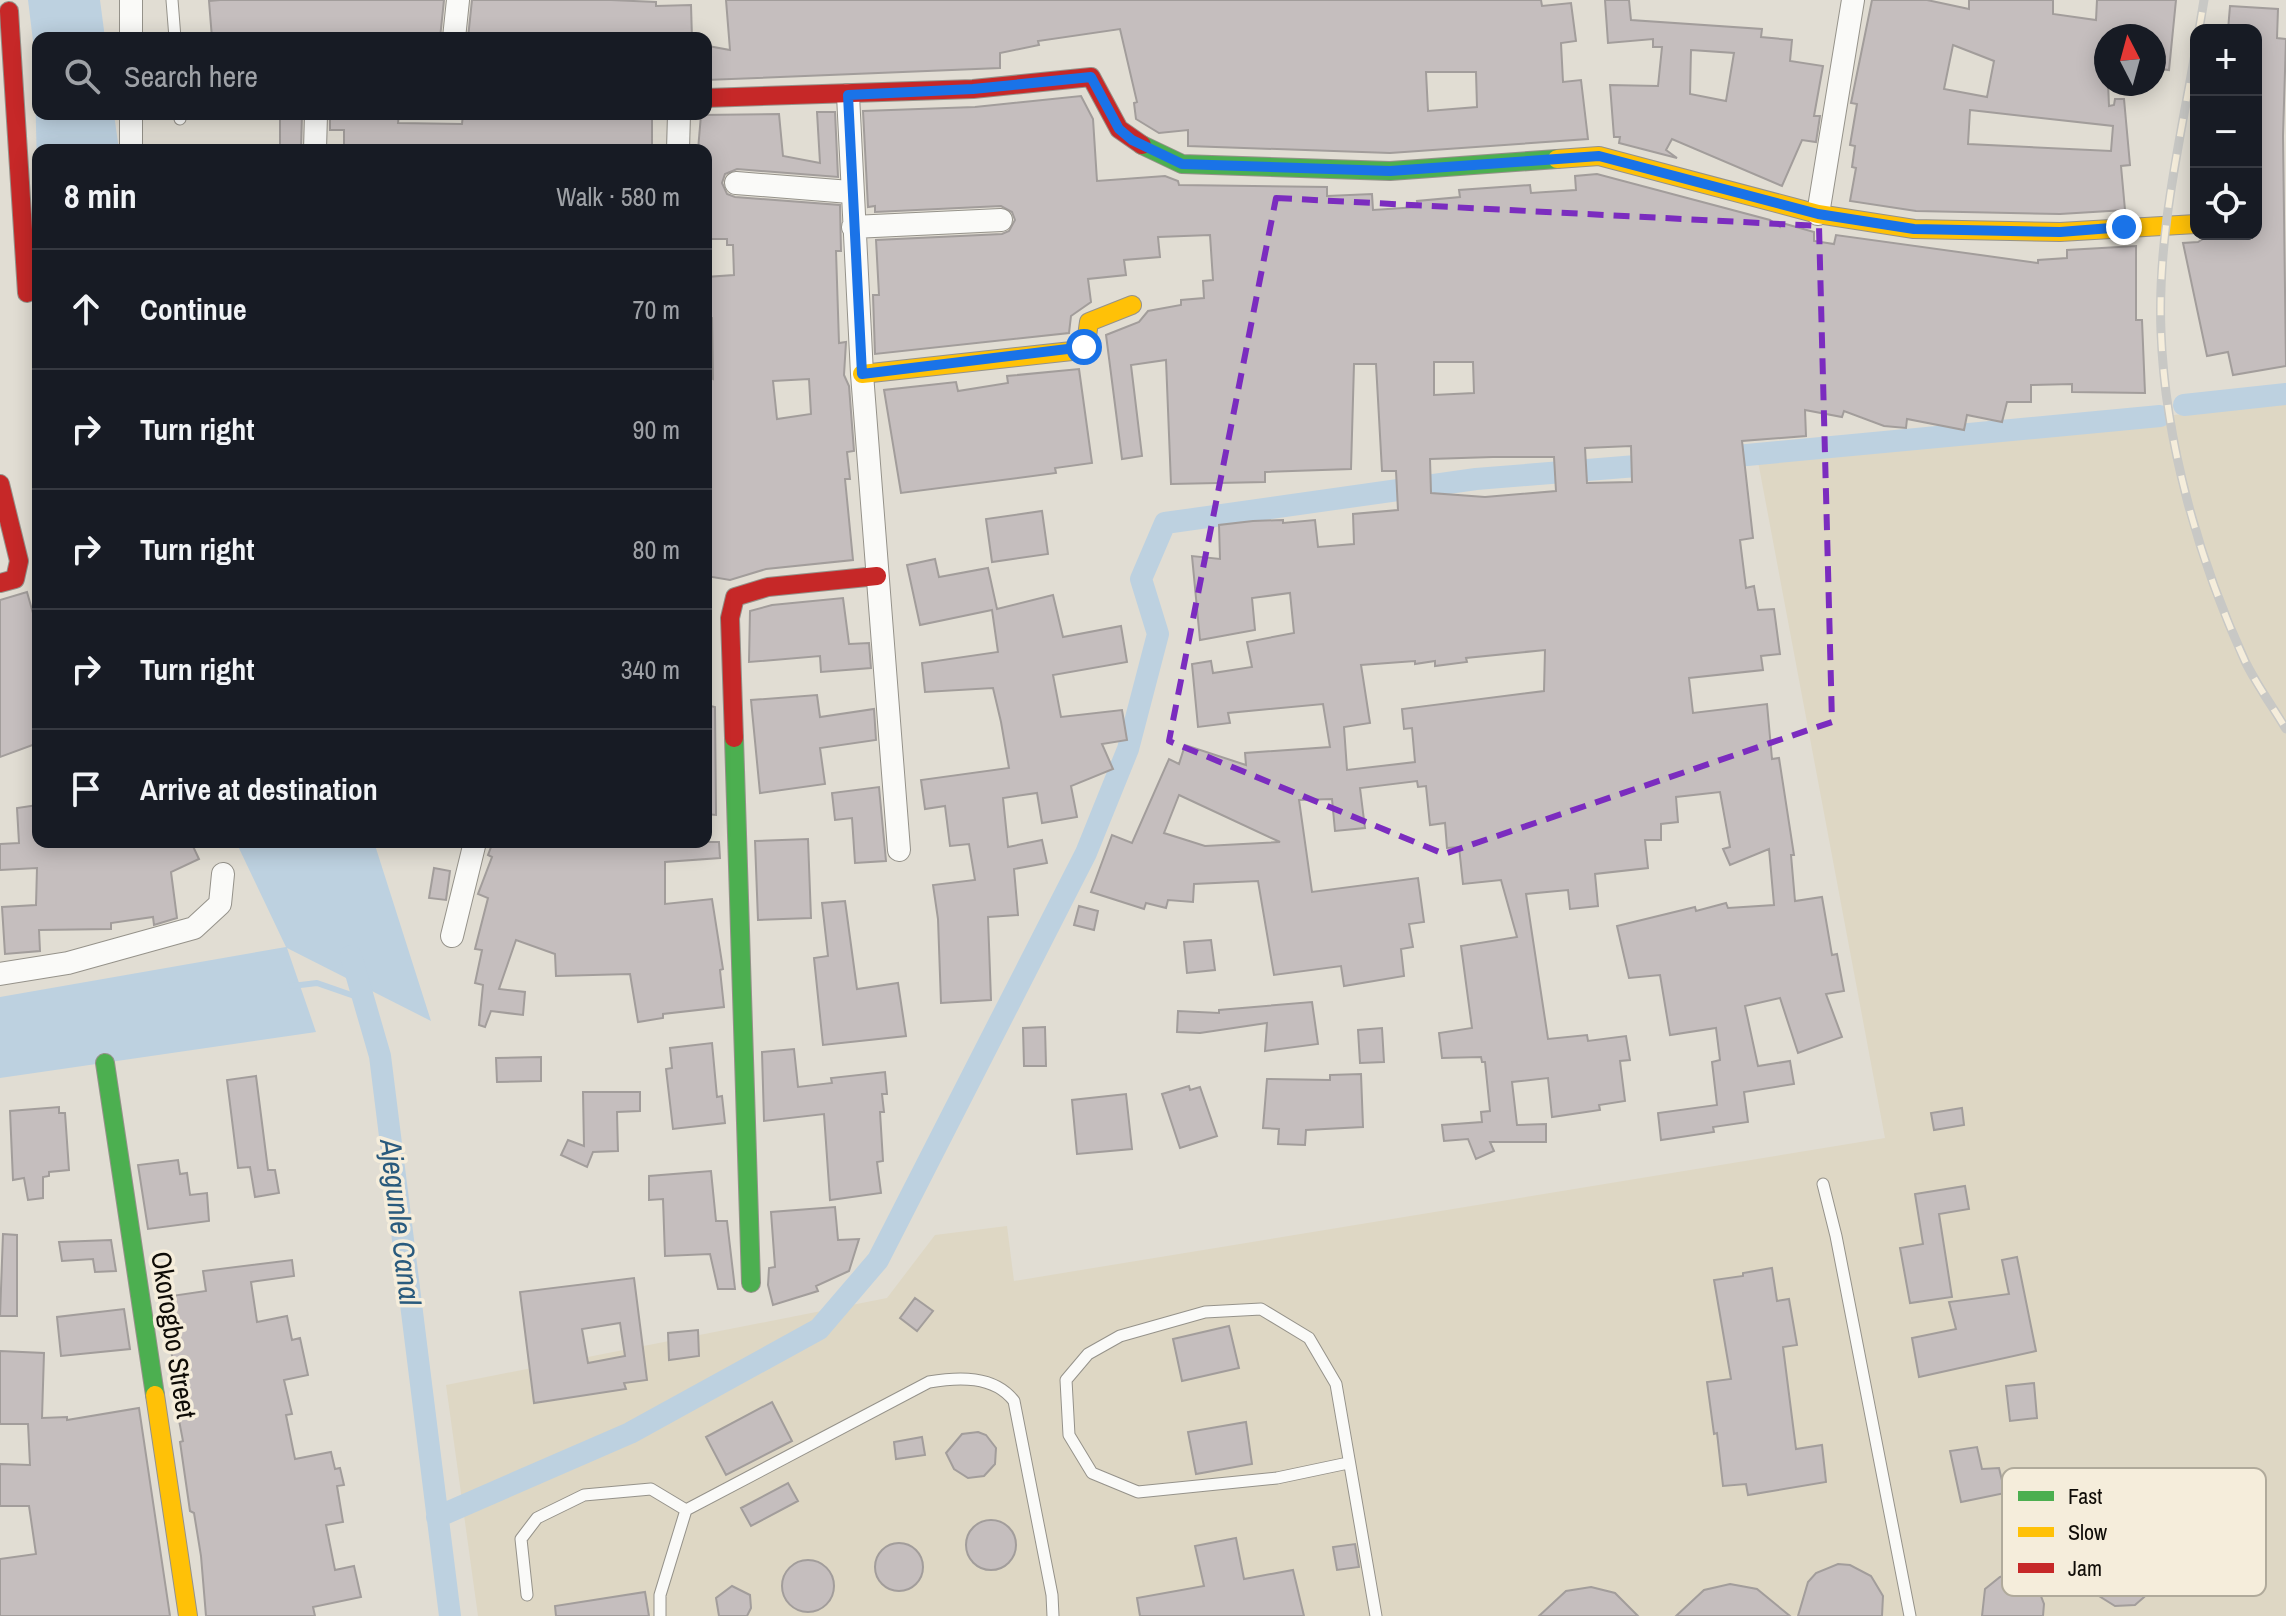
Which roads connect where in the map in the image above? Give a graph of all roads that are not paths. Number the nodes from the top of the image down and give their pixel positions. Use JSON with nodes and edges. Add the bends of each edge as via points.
{"nodes":[{"id":1,"x":131,"y":0,"type":"edge"},
{"id":2,"x":172,"y":0,"type":"edge"},
{"id":3,"x":458,"y":0,"type":"edge"},
{"id":4,"x":1853,"y":0,"type":"edge"},
{"id":5,"x":9,"y":11,"type":"dead end"},
{"id":6,"x":131,"y":32,"type":"edge"},
{"id":7,"x":175,"y":32,"type":"edge"},
{"id":8,"x":455,"y":32,"type":"edge"},
{"id":9,"x":848,"y":95,"type":"junction"},
{"id":10,"x":712,"y":98,"type":"edge"},
{"id":11,"x":131,"y":120,"type":"edge"},
{"id":12,"x":316,"y":120,"type":"edge"},
{"id":13,"x":679,"y":120,"type":"edge"},
{"id":14,"x":7,"y":125,"type":"edge"},
{"id":15,"x":131,"y":144,"type":"edge"},
{"id":16,"x":315,"y":144,"type":"edge"},
{"id":17,"x":678,"y":144,"type":"edge"},
{"id":18,"x":736,"y":183,"type":"dead end"},
{"id":19,"x":850,"y":192,"type":"junction"},
{"id":20,"x":1818,"y":214,"type":"junction"},
{"id":21,"x":1001,"y":220,"type":"dead end"},
{"id":22,"x":2190,"y":224,"type":"edge"},
{"id":23,"x":853,"y":227,"type":"junction"},
{"id":24,"x":27,"y":293,"type":"dead end"},
{"id":25,"x":1132,"y":305,"type":"dead end"},
{"id":26,"x":862,"y":374,"type":"junction"},
{"id":27,"x":0,"y":484,"type":"edge"},
{"id":28,"x":877,"y":576,"type":"junction"},
{"id":29,"x":0,"y":583,"type":"edge"},
{"id":30,"x":474,"y":848,"type":"edge"},
{"id":31,"x":899,"y":850,"type":"dead end"},
{"id":32,"x":223,"y":874,"type":"dead end"},
{"id":33,"x":452,"y":936,"type":"dead end"},
{"id":34,"x":0,"y":974,"type":"edge"},
{"id":35,"x":105,"y":1063,"type":"dead end"},
{"id":36,"x":1823,"y":1184,"type":"dead end"},
{"id":37,"x":751,"y":1283,"type":"dead end"},
{"id":38,"x":1348,"y":1463,"type":"junction"},
{"id":39,"x":686,"y":1510,"type":"junction"},
{"id":40,"x":527,"y":1595,"type":"dead end"},
{"id":41,"x":188,"y":1616,"type":"edge"},
{"id":42,"x":660,"y":1616,"type":"edge"},
{"id":43,"x":1053,"y":1616,"type":"edge"},
{"id":44,"x":1376,"y":1616,"type":"edge"},
{"id":45,"x":1910,"y":1616,"type":"edge"}],
"edges":[{"from":1,"to":6,"type":"street"},
{"from":2,"to":7,"type":"lane"},
{"from":3,"to":8,"type":"street"},
{"from":4,"to":20,"type":"street"},
{"from":5,"to":14,"type":"street"},
{"from":9,"to":10,"type":"street"},
{"from":9,"to":19,"type":"street"},
{"from":9,"to":20,"type":"street","via":[[1091,77],[1119,129],[1182,164],[1390,171],[1606,157]]},
{"from":11,"to":15,"type":"street"},
{"from":12,"to":16,"type":"street"},
{"from":13,"to":17,"type":"street"},
{"from":14,"to":24,"type":"street"},
{"from":18,"to":19,"type":"street"},
{"from":19,"to":23,"type":"street"},
{"from":20,"to":22,"type":"street","via":[[1914,229],[2060,232]]},
{"from":21,"to":23,"type":"street"},
{"from":23,"to":26,"type":"street"},
{"from":25,"to":26,"type":"street","via":[[1089,322],[1081,350]]},
{"from":26,"to":28,"type":"street"},
{"from":27,"to":29,"type":"street","via":[[19,561],[15,579]]},
{"from":28,"to":31,"type":"street"},
{"from":28,"to":37,"type":"street","via":[[768,587],[735,597],[730,618]]},
{"from":30,"to":33,"type":"street"},
{"from":32,"to":34,"type":"street","via":[[220,904],[194,928],[68,963]]},
{"from":35,"to":41,"type":"street","name":"Okorogbo Street"},
{"from":36,"to":45,"type":"lane"},
{"from":38,"to":38,"type":"lane","via":[[1336,1384],[1309,1338],[1261,1309],[1205,1312],[1120,1336],[1088,1354],[1066,1380],[1069,1435],[1092,1473],[1138,1492],[1277,1478]]},
{"from":38,"to":44,"type":"lane"},
{"from":39,"to":40,"type":"lane","via":[[651,1489],[584,1495],[537,1518],[521,1539]]},
{"from":39,"to":42,"type":"lane","via":[[660,1595]]},
{"from":39,"to":43,"type":"lane","via":[[929,1382],[960,1377],[1004,1388],[1014,1401]]}]}
